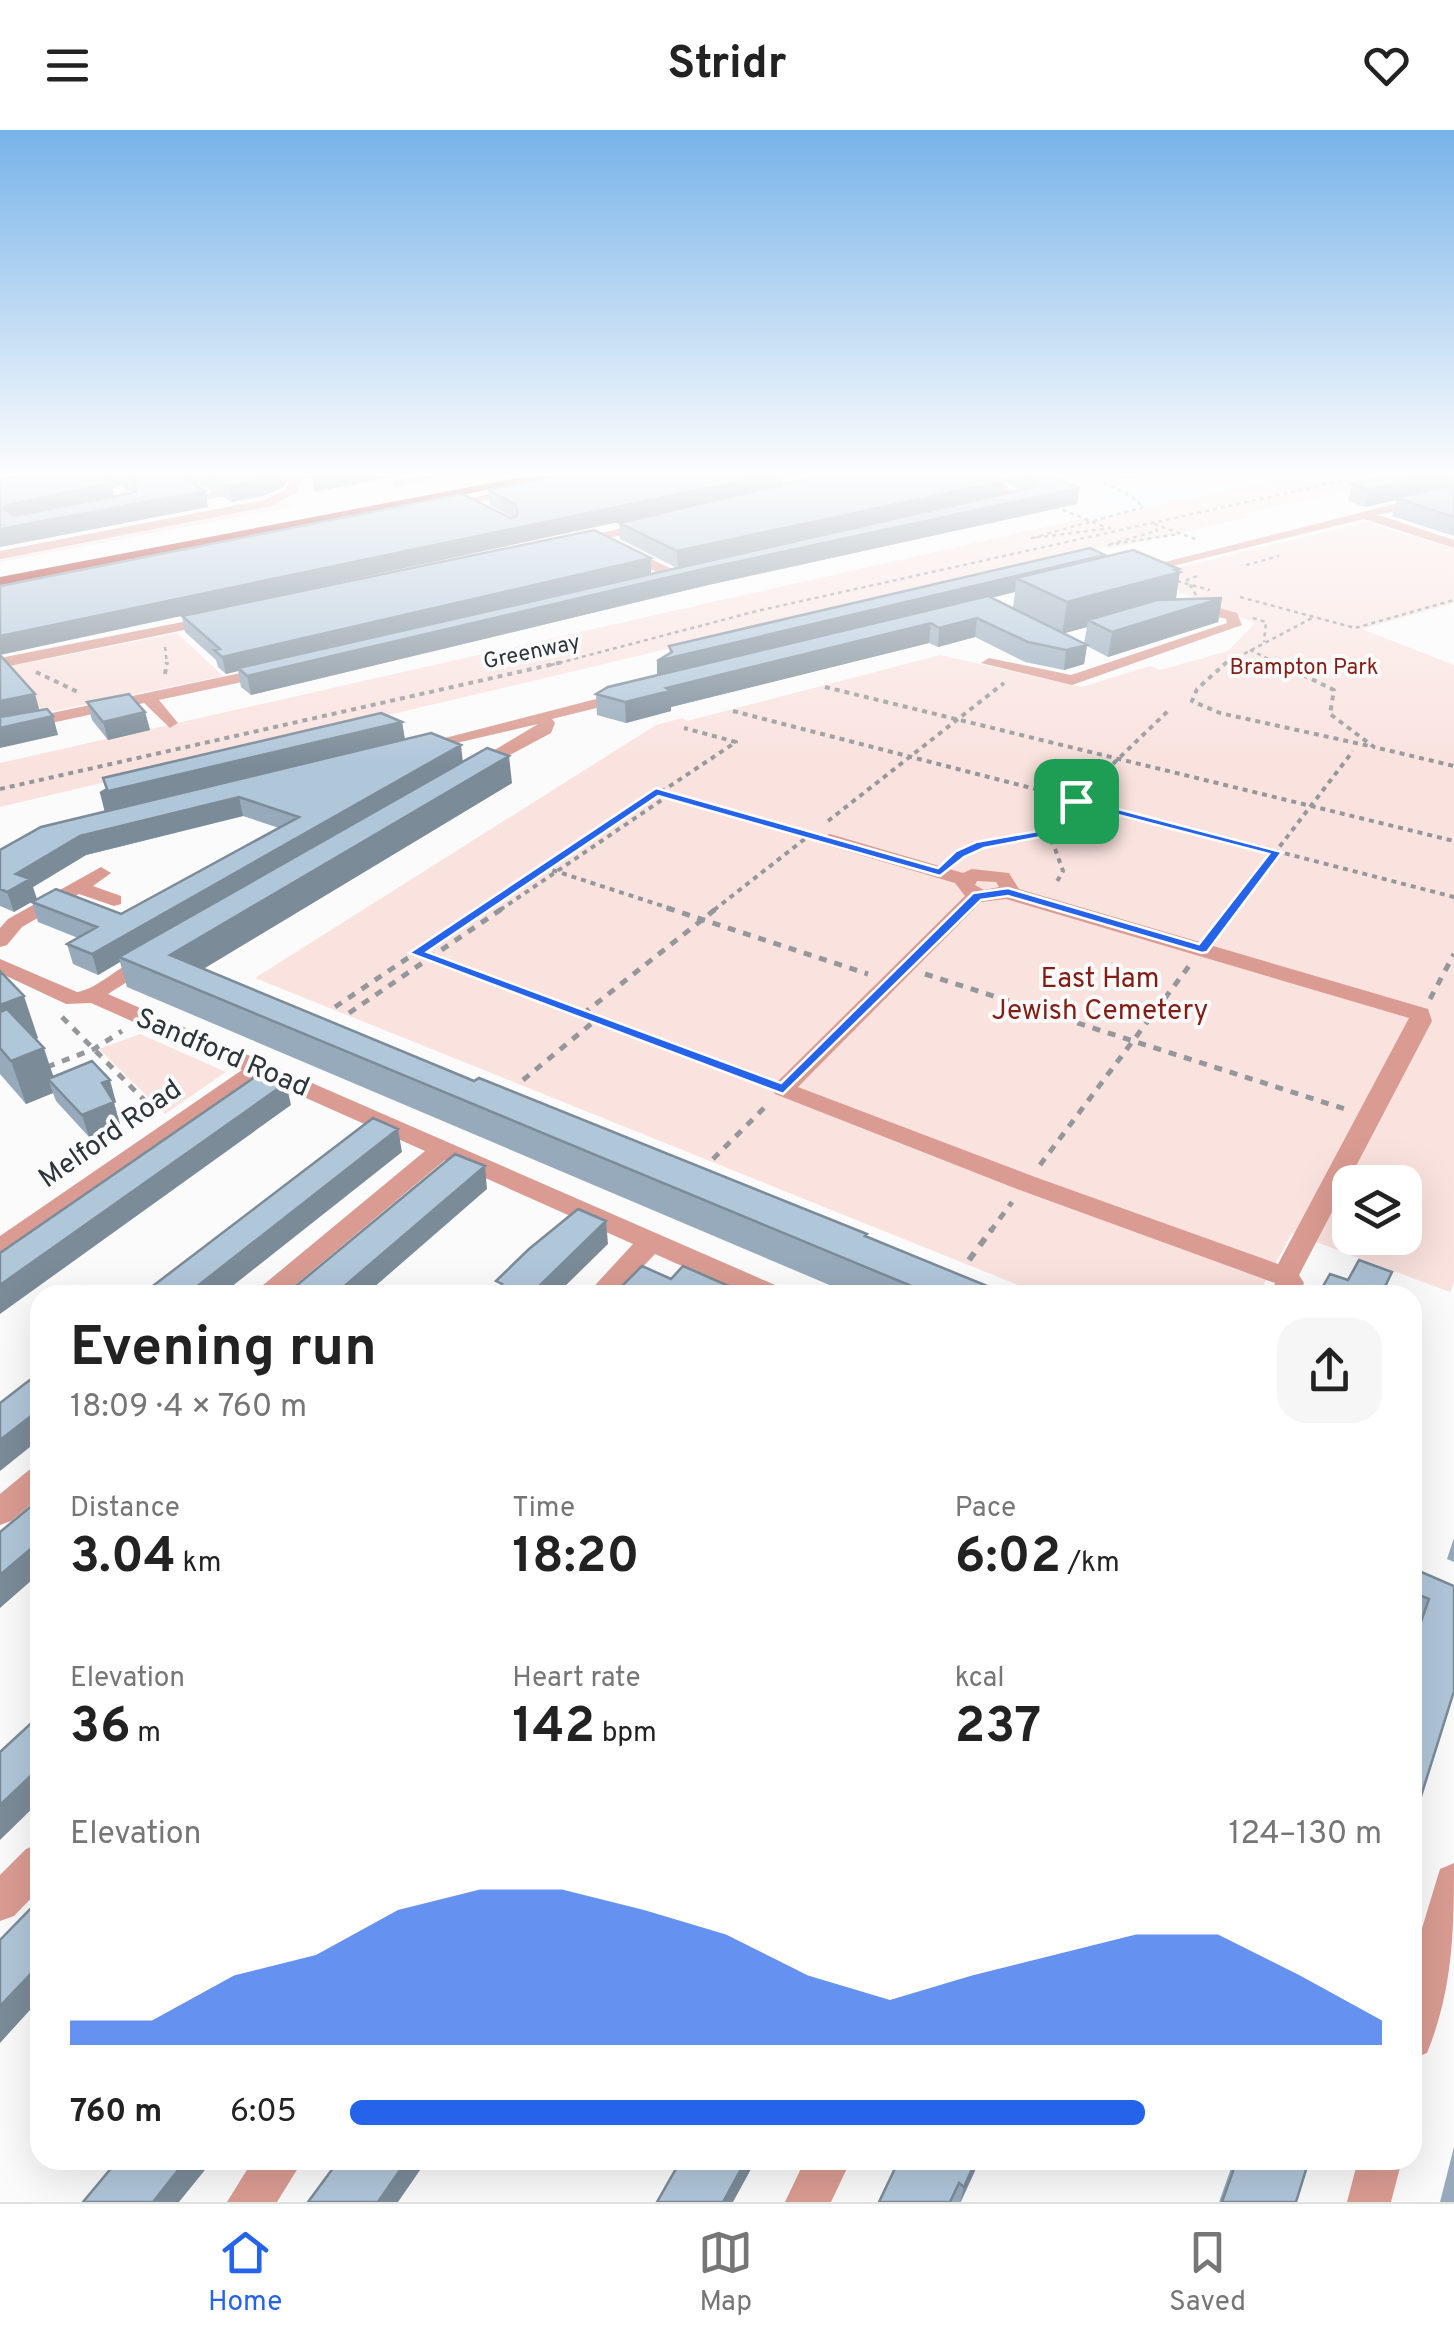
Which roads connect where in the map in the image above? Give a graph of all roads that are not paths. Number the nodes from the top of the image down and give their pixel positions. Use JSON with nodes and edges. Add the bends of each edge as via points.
{"nodes":[{"id":1,"x":48,"y":573,"type":"edge"},
{"id":2,"x":105,"y":573,"type":"edge"},
{"id":3,"x":669,"y":573,"type":"edge"},
{"id":4,"x":691,"y":573,"type":"edge"},
{"id":5,"x":675,"y":576,"type":"junction"},
{"id":6,"x":656,"y":581,"type":"edge"},
{"id":7,"x":0,"y":582,"type":"edge"},
{"id":8,"x":0,"y":594,"type":"edge"},
{"id":9,"x":1177,"y":613,"type":"edge"},
{"id":10,"x":238,"y":614,"type":"edge"},
{"id":11,"x":0,"y":663,"type":"edge"},
{"id":12,"x":989,"y":663,"type":"dead end"},
{"id":13,"x":299,"y":665,"type":"edge"},
{"id":14,"x":646,"y":691,"type":"edge"},
{"id":15,"x":149,"y":699,"type":"junction"},
{"id":16,"x":541,"y":717,"type":"junction"},
{"id":17,"x":170,"y":723,"type":"dead end"},
{"id":18,"x":0,"y":730,"type":"edge"},
{"id":19,"x":459,"y":737,"type":"junction"},
{"id":20,"x":401,"y":751,"type":"edge"},
{"id":21,"x":820,"y":837,"type":"road end"},
{"id":22,"x":101,"y":873,"type":"dead end"},
{"id":23,"x":76,"y":886,"type":"junction"},
{"id":24,"x":972,"y":888,"type":"junction"},
{"id":25,"x":114,"y":900,"type":"dead end"},
{"id":26,"x":0,"y":941,"type":"edge"},
{"id":27,"x":167,"y":949,"type":"edge"},
{"id":28,"x":0,"y":965,"type":"edge"},
{"id":29,"x":94,"y":996,"type":"junction"},
{"id":30,"x":257,"y":1070,"type":"junction"},
{"id":31,"x":441,"y":1151,"type":"junction"},
{"id":32,"x":3,"y":1242,"type":"edge"},
{"id":33,"x":650,"y":1244,"type":"junction"},
{"id":34,"x":277,"y":1285,"type":"edge"},
{"id":35,"x":610,"y":1285,"type":"edge"},
{"id":36,"x":748,"y":1285,"type":"edge"},
{"id":37,"x":1287,"y":1285,"type":"edge"},
{"id":38,"x":30,"y":1487,"type":"edge"},
{"id":39,"x":0,"y":1512,"type":"edge"},
{"id":40,"x":30,"y":1872,"type":"edge"},
{"id":41,"x":1454,"y":1882,"type":"edge"},
{"id":42,"x":0,"y":1902,"type":"edge"},
{"id":43,"x":1422,"y":2001,"type":"edge"},
{"id":44,"x":273,"y":2170,"type":"edge"},
{"id":45,"x":823,"y":2170,"type":"edge"},
{"id":46,"x":1377,"y":2170,"type":"edge"},
{"id":47,"x":249,"y":2202,"type":"edge"},
{"id":48,"x":807,"y":2202,"type":"edge"},
{"id":49,"x":1369,"y":2202,"type":"edge"}],
"edges":[{"from":1,"to":7,"type":"highway"},
{"from":2,"to":8,"type":"street"},
{"from":3,"to":5,"type":"street"},
{"from":4,"to":5,"type":"street"},
{"from":5,"to":6,"type":"street"},
{"from":9,"to":12,"type":"street","via":[[1210,609],[1232,616],[1234,625],[1103,664],[1072,680]]},
{"from":10,"to":11,"type":"street"},
{"from":13,"to":15,"type":"street"},
{"from":14,"to":16,"type":"street"},
{"from":15,"to":17,"type":"street"},
{"from":15,"to":18,"type":"street"},
{"from":16,"to":19,"type":"street"},
{"from":16,"to":19,"type":"street","via":[[544,728],[478,767]]},
{"from":19,"to":20,"type":"street"},
{"from":21,"to":24,"type":"street"},
{"from":22,"to":23,"type":"street"},
{"from":23,"to":25,"type":"street"},
{"from":23,"to":26,"type":"street","via":[[15,922]]},
{"from":24,"to":37,"type":"street","via":[[991,897],[1008,892],[1420,1014]]},
{"from":24,"to":37,"type":"street","via":[[898,975],[783,1089]]},
{"from":27,"to":29,"type":"street","name":"Sandford Road"},
{"from":28,"to":29,"type":"street","via":[[74,999]]},
{"from":29,"to":30,"type":"street","name":"Sandford Road"},
{"from":30,"to":31,"type":"street","name":"Sandford Road"},
{"from":30,"to":32,"type":"street","name":"Melford Road"},
{"from":31,"to":33,"type":"street","name":"Sandford Road"},
{"from":31,"to":34,"type":"street"},
{"from":33,"to":35,"type":"street"},
{"from":33,"to":36,"type":"street","name":"Sandford Road"},
{"from":38,"to":39,"type":"street"},
{"from":40,"to":42,"type":"street"},
{"from":41,"to":43,"type":"street"},
{"from":44,"to":47,"type":"street"},
{"from":45,"to":48,"type":"street"},
{"from":46,"to":49,"type":"street"}]}
